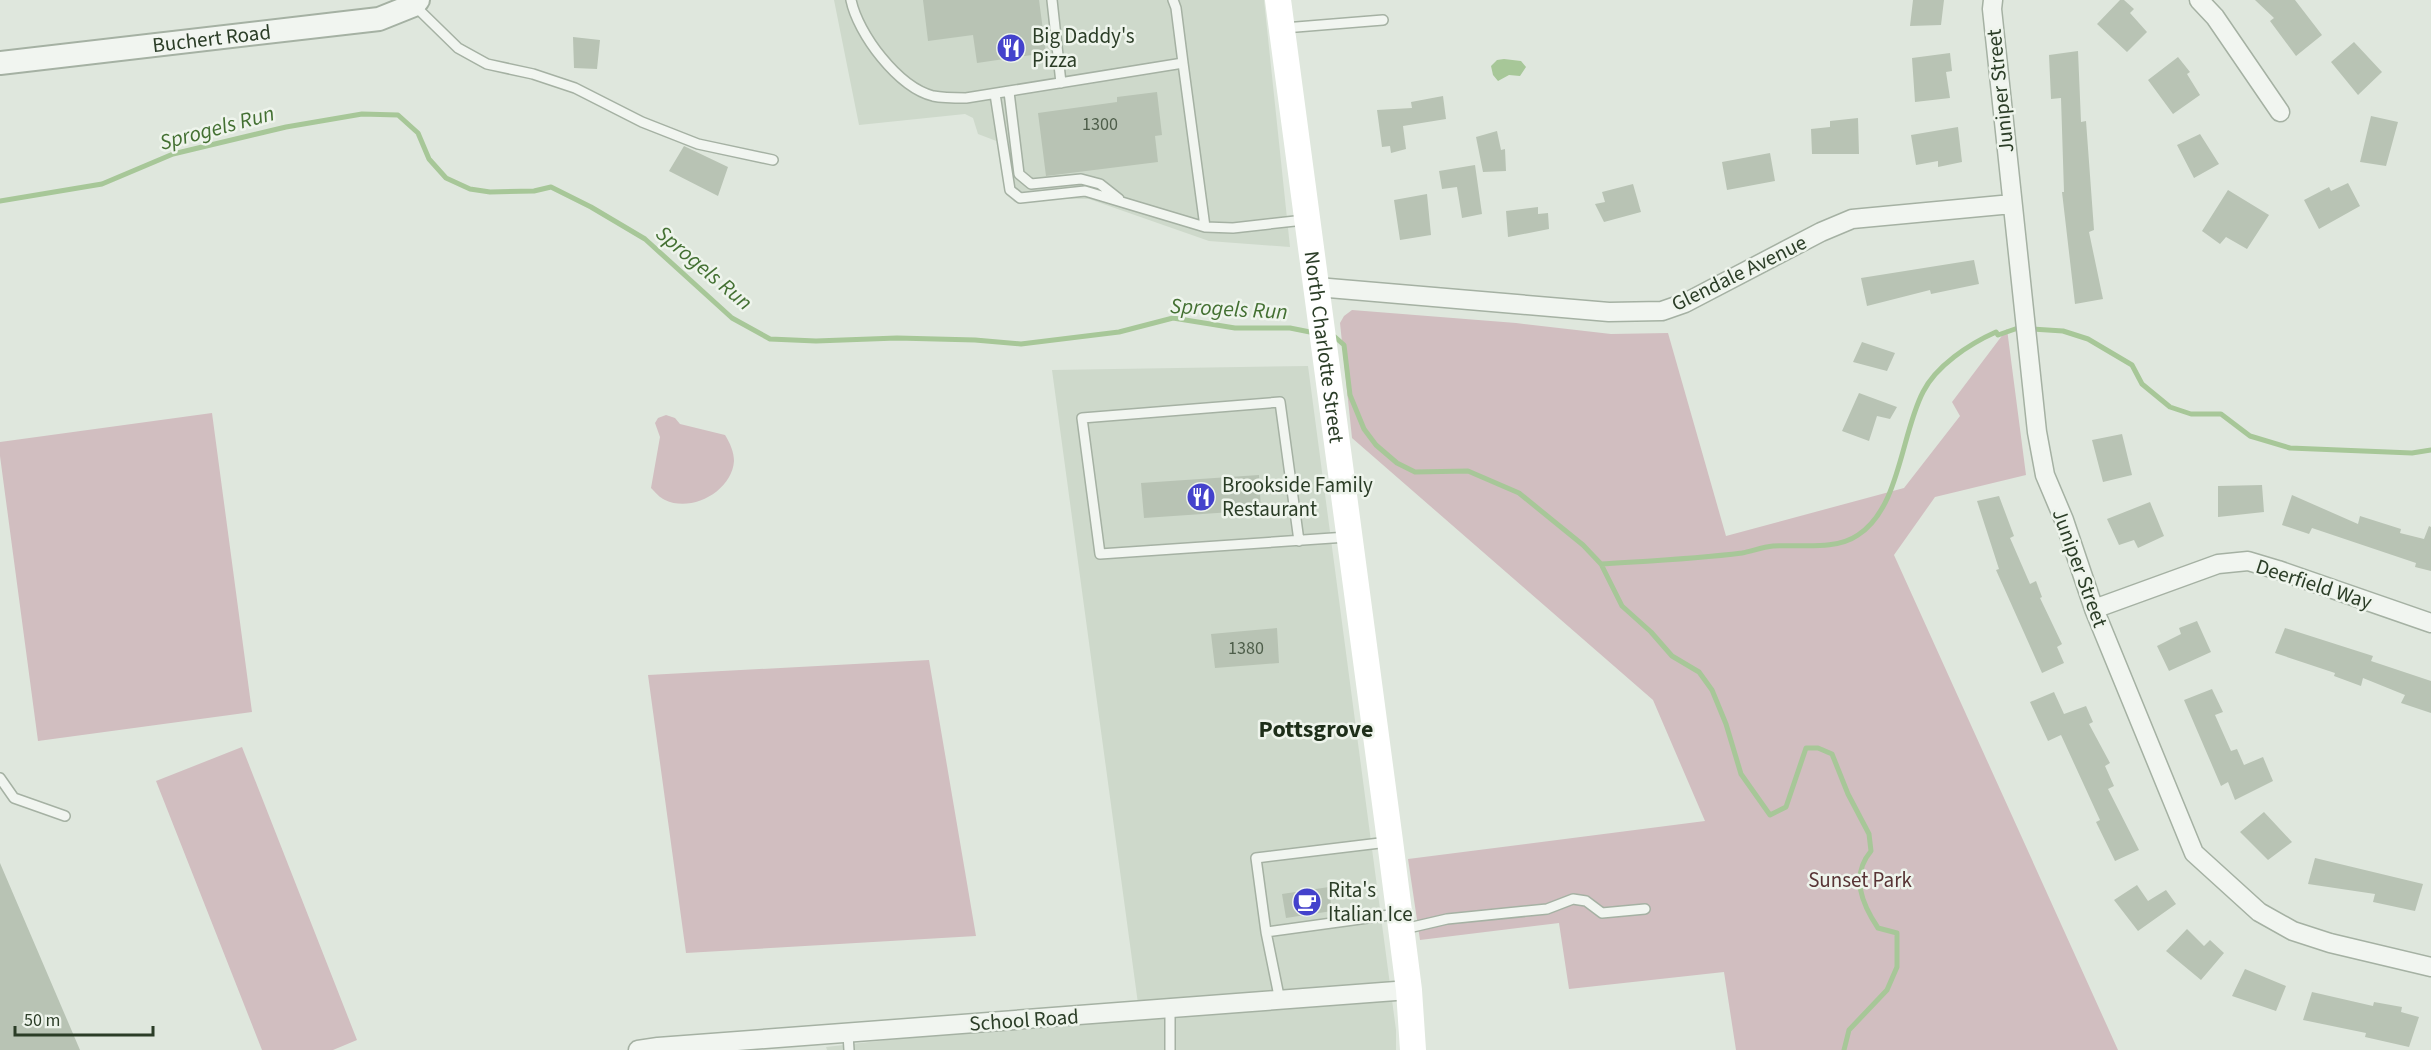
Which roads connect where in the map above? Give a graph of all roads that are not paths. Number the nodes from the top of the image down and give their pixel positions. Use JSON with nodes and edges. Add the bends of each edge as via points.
{"nodes":[{"id":1,"x":851,"y":0,"type":"edge"},
{"id":2,"x":1052,"y":0,"type":"edge"},
{"id":3,"x":1173,"y":0,"type":"edge"},
{"id":4,"x":1278,"y":0,"type":"edge"},
{"id":5,"x":1993,"y":0,"type":"edge"},
{"id":6,"x":2199,"y":0,"type":"edge"},
{"id":7,"x":416,"y":3,"type":"edge"},
{"id":8,"x":1383,"y":20,"type":"dead end"},
{"id":9,"x":1281,"y":28,"type":"junction"},
{"id":10,"x":0,"y":63,"type":"edge"},
{"id":11,"x":1183,"y":63,"type":"junction"},
{"id":12,"x":1061,"y":83,"type":"junction"},
{"id":13,"x":1009,"y":92,"type":"junction"},
{"id":14,"x":995,"y":94,"type":"junction"},
{"id":15,"x":2280,"y":112,"type":"dead end"},
{"id":16,"x":773,"y":160,"type":"dead end"},
{"id":17,"x":1124,"y":203,"type":"junction"},
{"id":18,"x":2013,"y":204,"type":"junction"},
{"id":19,"x":1308,"y":219,"type":"junction"},
{"id":20,"x":1205,"y":227,"type":"junction"},
{"id":21,"x":1317,"y":287,"type":"junction"},
{"id":22,"x":1349,"y":536,"type":"junction"},
{"id":23,"x":1299,"y":541,"type":"junction"},
{"id":24,"x":2094,"y":609,"type":"junction"},
{"id":25,"x":2431,"y":623,"type":"edge"},
{"id":26,"x":0,"y":778,"type":"edge"},
{"id":27,"x":65,"y":816,"type":"dead end"},
{"id":28,"x":1390,"y":841,"type":"junction"},
{"id":29,"x":1645,"y":909,"type":"dead end"},
{"id":30,"x":1400,"y":921,"type":"junction"},
{"id":31,"x":1266,"y":932,"type":"junction"},
{"id":32,"x":2431,"y":967,"type":"edge"},
{"id":33,"x":1409,"y":990,"type":"junction"},
{"id":34,"x":1280,"y":1001,"type":"junction"},
{"id":35,"x":1170,"y":1010,"type":"junction"},
{"id":36,"x":848,"y":1042,"type":"edge"},
{"id":37,"x":638,"y":1050,"type":"edge"},
{"id":38,"x":1170,"y":1050,"type":"edge"},
{"id":39,"x":1413,"y":1050,"type":"edge"}],
"edges":[{"from":1,"to":14,"type":"lane","via":[[854,15],[881,57],[907,84],[933,96],[966,98]]},
{"from":2,"to":12,"type":"lane"},
{"from":3,"to":11,"type":"lane"},
{"from":4,"to":9,"type":"main road","name":"North Charlotte Street"},
{"from":5,"to":18,"type":"street","name":"Juniper Street"},
{"from":6,"to":15,"type":"street","via":[[2215,17]]},
{"from":7,"to":10,"type":"street","name":"Buchert Road","via":[[379,19]]},
{"from":7,"to":16,"type":"lane","via":[[458,48],[487,64],[575,88],[642,122],[698,144]]},
{"from":8,"to":9,"type":"lane"},
{"from":9,"to":19,"type":"main road","name":"North Charlotte Street"},
{"from":11,"to":12,"type":"lane"},
{"from":11,"to":20,"type":"lane"},
{"from":12,"to":13,"type":"lane"},
{"from":13,"to":14,"type":"lane"},
{"from":13,"to":17,"type":"lane","via":[[1019,174],[1031,184],[1081,179],[1100,184]]},
{"from":14,"to":17,"type":"lane","via":[[1010,189],[1020,198],[1085,191]]},
{"from":17,"to":20,"type":"lane"},
{"from":18,"to":21,"type":"street","name":"Glendale Avenue","via":[[1852,219],[1685,303],[1662,310],[1609,312]]},
{"from":18,"to":24,"type":"street","name":"Juniper Street","via":[[2037,432],[2045,474]]},
{"from":19,"to":20,"type":"lane","via":[[1233,228]]},
{"from":19,"to":21,"type":"main road","name":"North Charlotte Street"},
{"from":21,"to":22,"type":"main road","name":"North Charlotte Street"},
{"from":22,"to":23,"type":"lane"},
{"from":22,"to":28,"type":"main road","name":"North Charlotte Street"},
{"from":23,"to":23,"type":"lane","via":[[1100,554],[1082,418],[1280,402]]},
{"from":24,"to":25,"type":"street","name":"Deerfield Way","via":[[2218,564],[2248,561]]},
{"from":24,"to":32,"type":"street","name":"Juniper Street","via":[[2194,853],[2259,912],[2293,931]]},
{"from":26,"to":27,"type":"lane","via":[[14,798]]},
{"from":28,"to":30,"type":"main road","name":"North Charlotte Street"},
{"from":28,"to":31,"type":"lane","via":[[1256,858]]},
{"from":29,"to":30,"type":"lane","via":[[1602,913],[1586,901],[1573,899],[1547,909]]},
{"from":30,"to":31,"type":"lane"},
{"from":30,"to":33,"type":"main road","name":"North Charlotte Street"},
{"from":31,"to":34,"type":"lane"},
{"from":33,"to":34,"type":"street","name":"School Road"},
{"from":33,"to":39,"type":"main road","name":"North Charlotte Street"},
{"from":34,"to":35,"type":"street","name":"School Road"},
{"from":35,"to":36,"type":"street","name":"School Road"},
{"from":35,"to":38,"type":"lane"},
{"from":36,"to":37,"type":"street","name":"School Road"}]}
